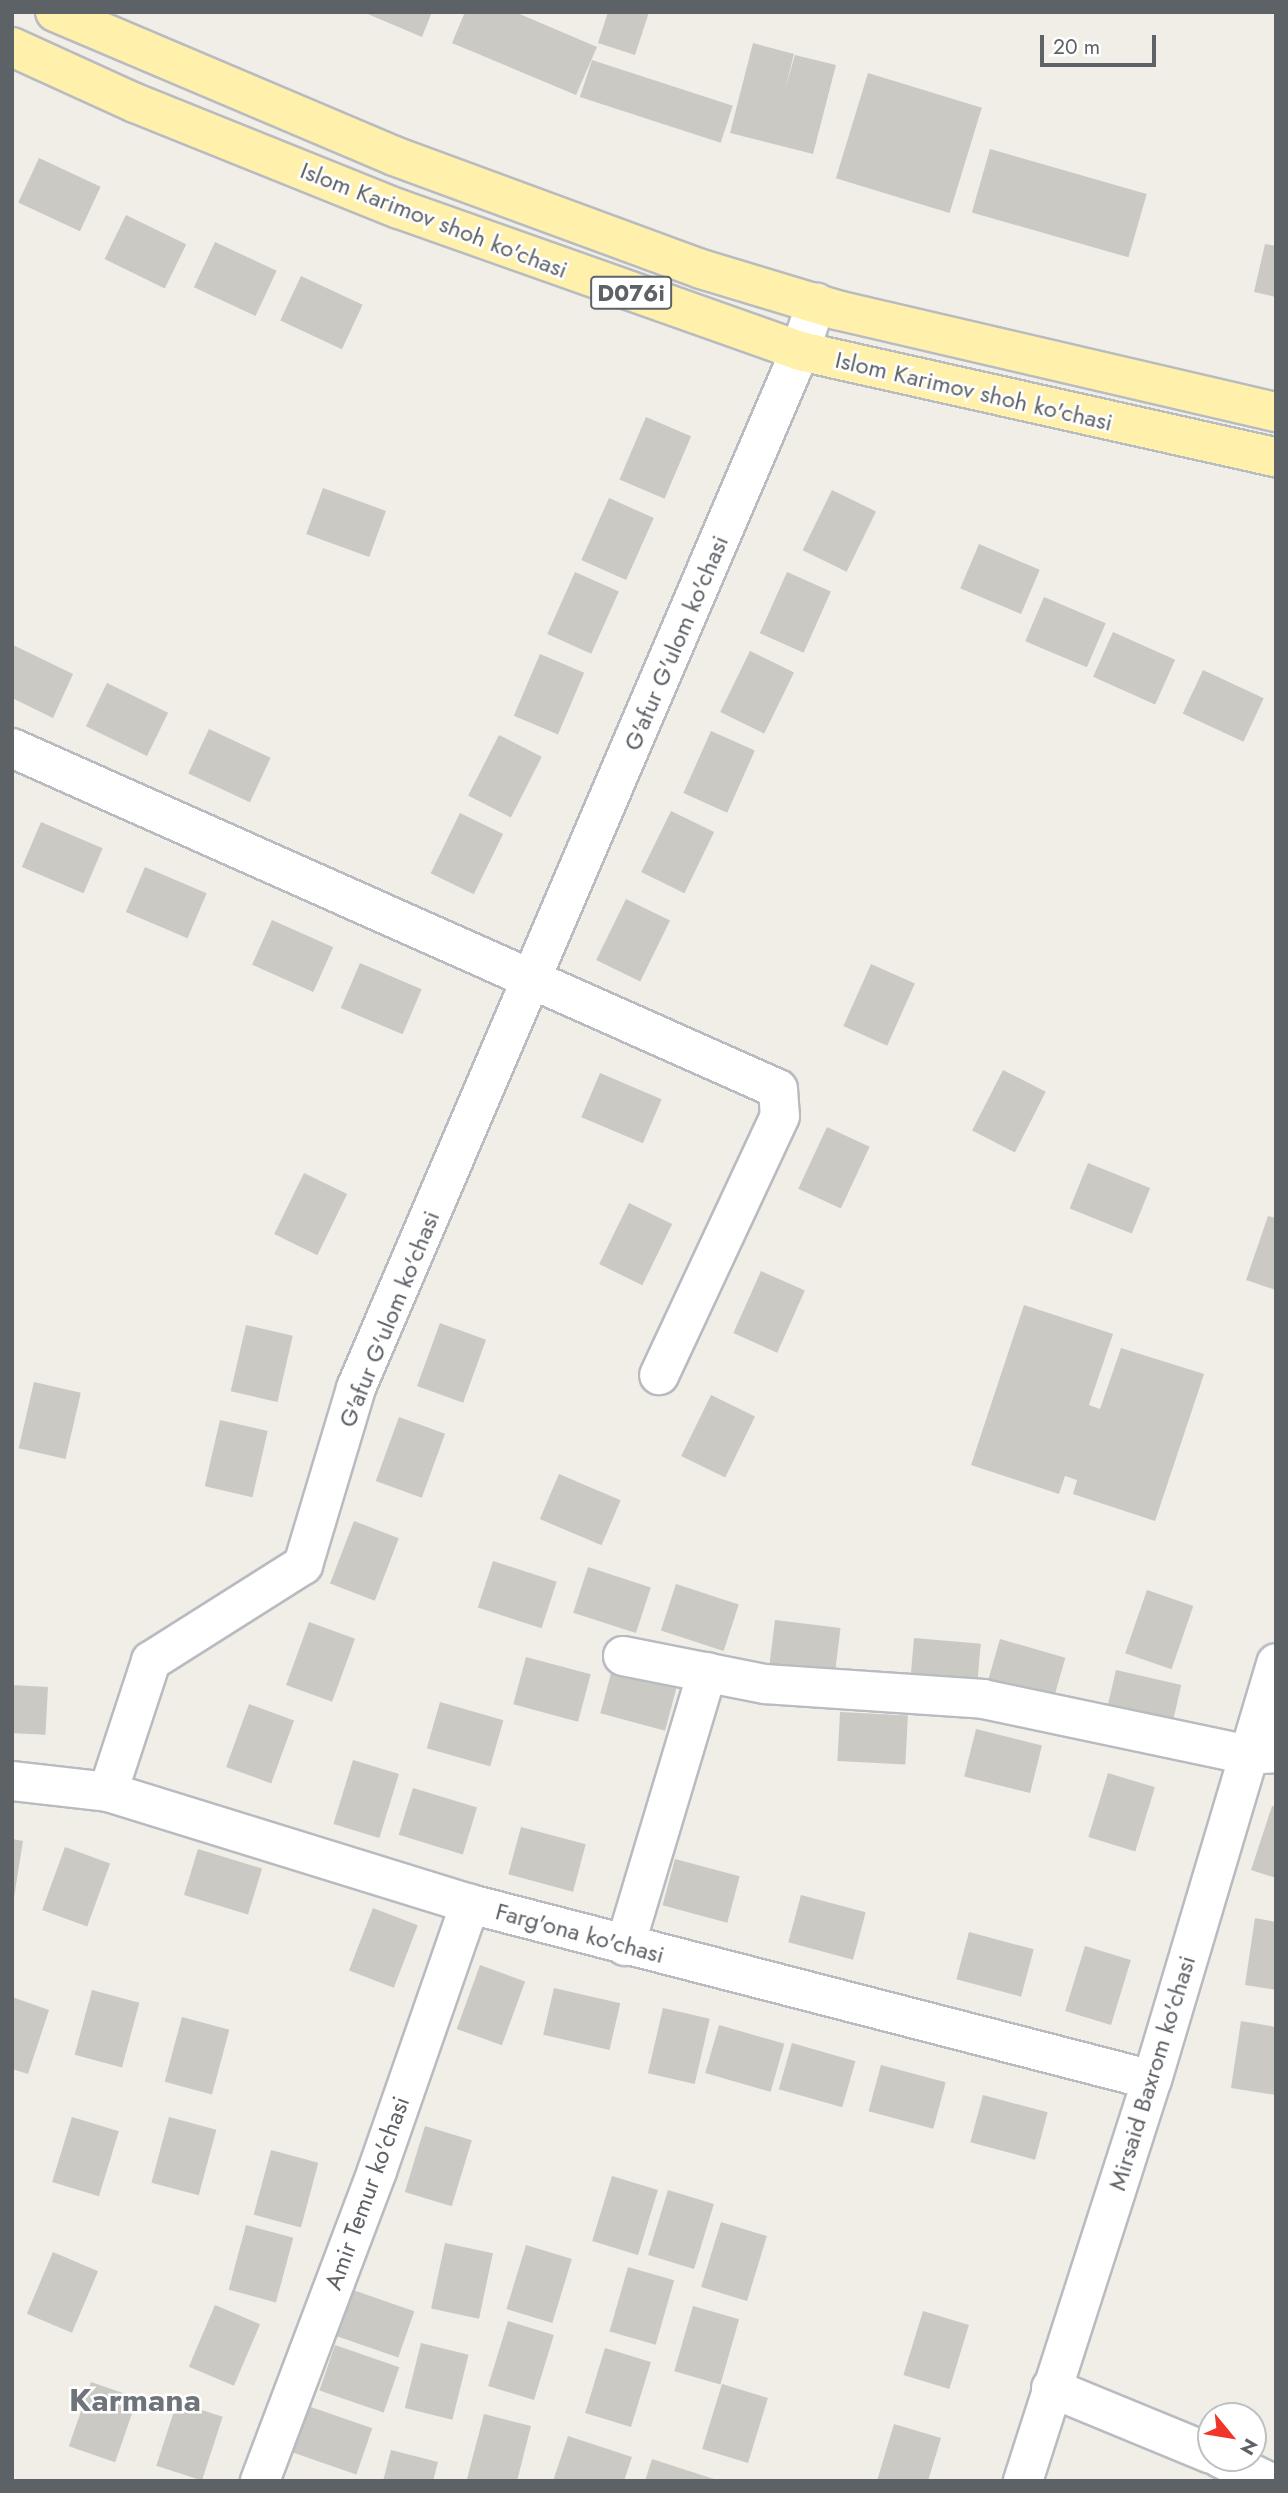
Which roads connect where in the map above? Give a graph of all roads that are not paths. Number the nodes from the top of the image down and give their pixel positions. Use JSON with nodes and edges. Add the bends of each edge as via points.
{"nodes":[{"id":1,"x":55,"y":12,"type":"edge"},
{"id":2,"x":12,"y":47,"type":"edge"},
{"id":3,"x":816,"y":303,"type":"junction"},
{"id":4,"x":800,"y":351,"type":"junction"},
{"id":5,"x":1276,"y":412,"type":"edge"},
{"id":6,"x":1276,"y":457,"type":"edge"},
{"id":7,"x":12,"y":748,"type":"edge"},
{"id":8,"x":532,"y":980,"type":"junction"},
{"id":9,"x":659,"y":1375,"type":"dead end"},
{"id":10,"x":623,"y":1656,"type":"dead end"},
{"id":11,"x":1276,"y":1663,"type":"edge"},
{"id":12,"x":707,"y":1672,"type":"junction"},
{"id":13,"x":1262,"y":1754,"type":"edge"},
{"id":14,"x":12,"y":1780,"type":"edge"},
{"id":15,"x":108,"y":1792,"type":"junction"},
{"id":16,"x":470,"y":1904,"type":"junction"},
{"id":17,"x":625,"y":1945,"type":"junction"},
{"id":18,"x":1152,"y":2080,"type":"junction"},
{"id":19,"x":1051,"y":2388,"type":"junction"},
{"id":20,"x":1197,"y":2448,"type":"edge"},
{"id":21,"x":1249,"y":2472,"type":"edge"},
{"id":22,"x":260,"y":2481,"type":"edge"},
{"id":23,"x":1023,"y":2481,"type":"edge"},
{"id":24,"x":1267,"y":2481,"type":"edge"}],
"edges":[{"from":1,"to":3,"type":"main road","name":"Islom Karimov shoh ko'chasi","number":"D076i","via":[[191,74],[537,212]]},
{"from":2,"to":4,"type":"main road","name":"Islom Karimov shoh ko'chasi","number":"D076i","via":[[135,103],[399,209]]},
{"from":3,"to":4,"type":"street","name":"G'afur G'ulom ko'chasi"},
{"from":3,"to":5,"type":"main road","name":"Islom Karimov shoh ko'chasi","number":"D076i"},
{"from":4,"to":6,"type":"main road","name":"Islom Karimov shoh ko'chasi","number":"D076i"},
{"from":4,"to":8,"type":"street","name":"G'afur G'ulom ko'chasi"},
{"from":7,"to":8,"type":"street"},
{"from":8,"to":9,"type":"street","via":[[778,1089],[780,1116]]},
{"from":8,"to":15,"type":"street","name":"G'afur G'ulom ko'chasi","via":[[356,1388],[303,1565],[151,1661]]},
{"from":10,"to":12,"type":"street"},
{"from":11,"to":13,"type":"street","name":"Mirsaid Baxrom ko'chasi"},
{"from":12,"to":13,"type":"street","via":[[765,1684],[983,1699]]},
{"from":12,"to":17,"type":"street"},
{"from":13,"to":18,"type":"street","name":"Mirsaid Baxrom ko'chasi"},
{"from":14,"to":15,"type":"street","name":"Farg'ona ko'chasi"},
{"from":15,"to":16,"type":"street","name":"Farg'ona ko'chasi"},
{"from":16,"to":17,"type":"street","name":"Farg'ona ko'chasi"},
{"from":16,"to":22,"type":"street","name":"Amir Temur ko'chasi","via":[[377,2171]]},
{"from":17,"to":18,"type":"street","name":"Farg'ona ko'chasi"},
{"from":18,"to":19,"type":"street","name":"Mirsaid Baxrom ko'chasi"},
{"from":19,"to":20,"type":"street"},
{"from":19,"to":23,"type":"street","name":"Mirsaid Baxrom ko'chasi"},
{"from":21,"to":24,"type":"street"}]}
